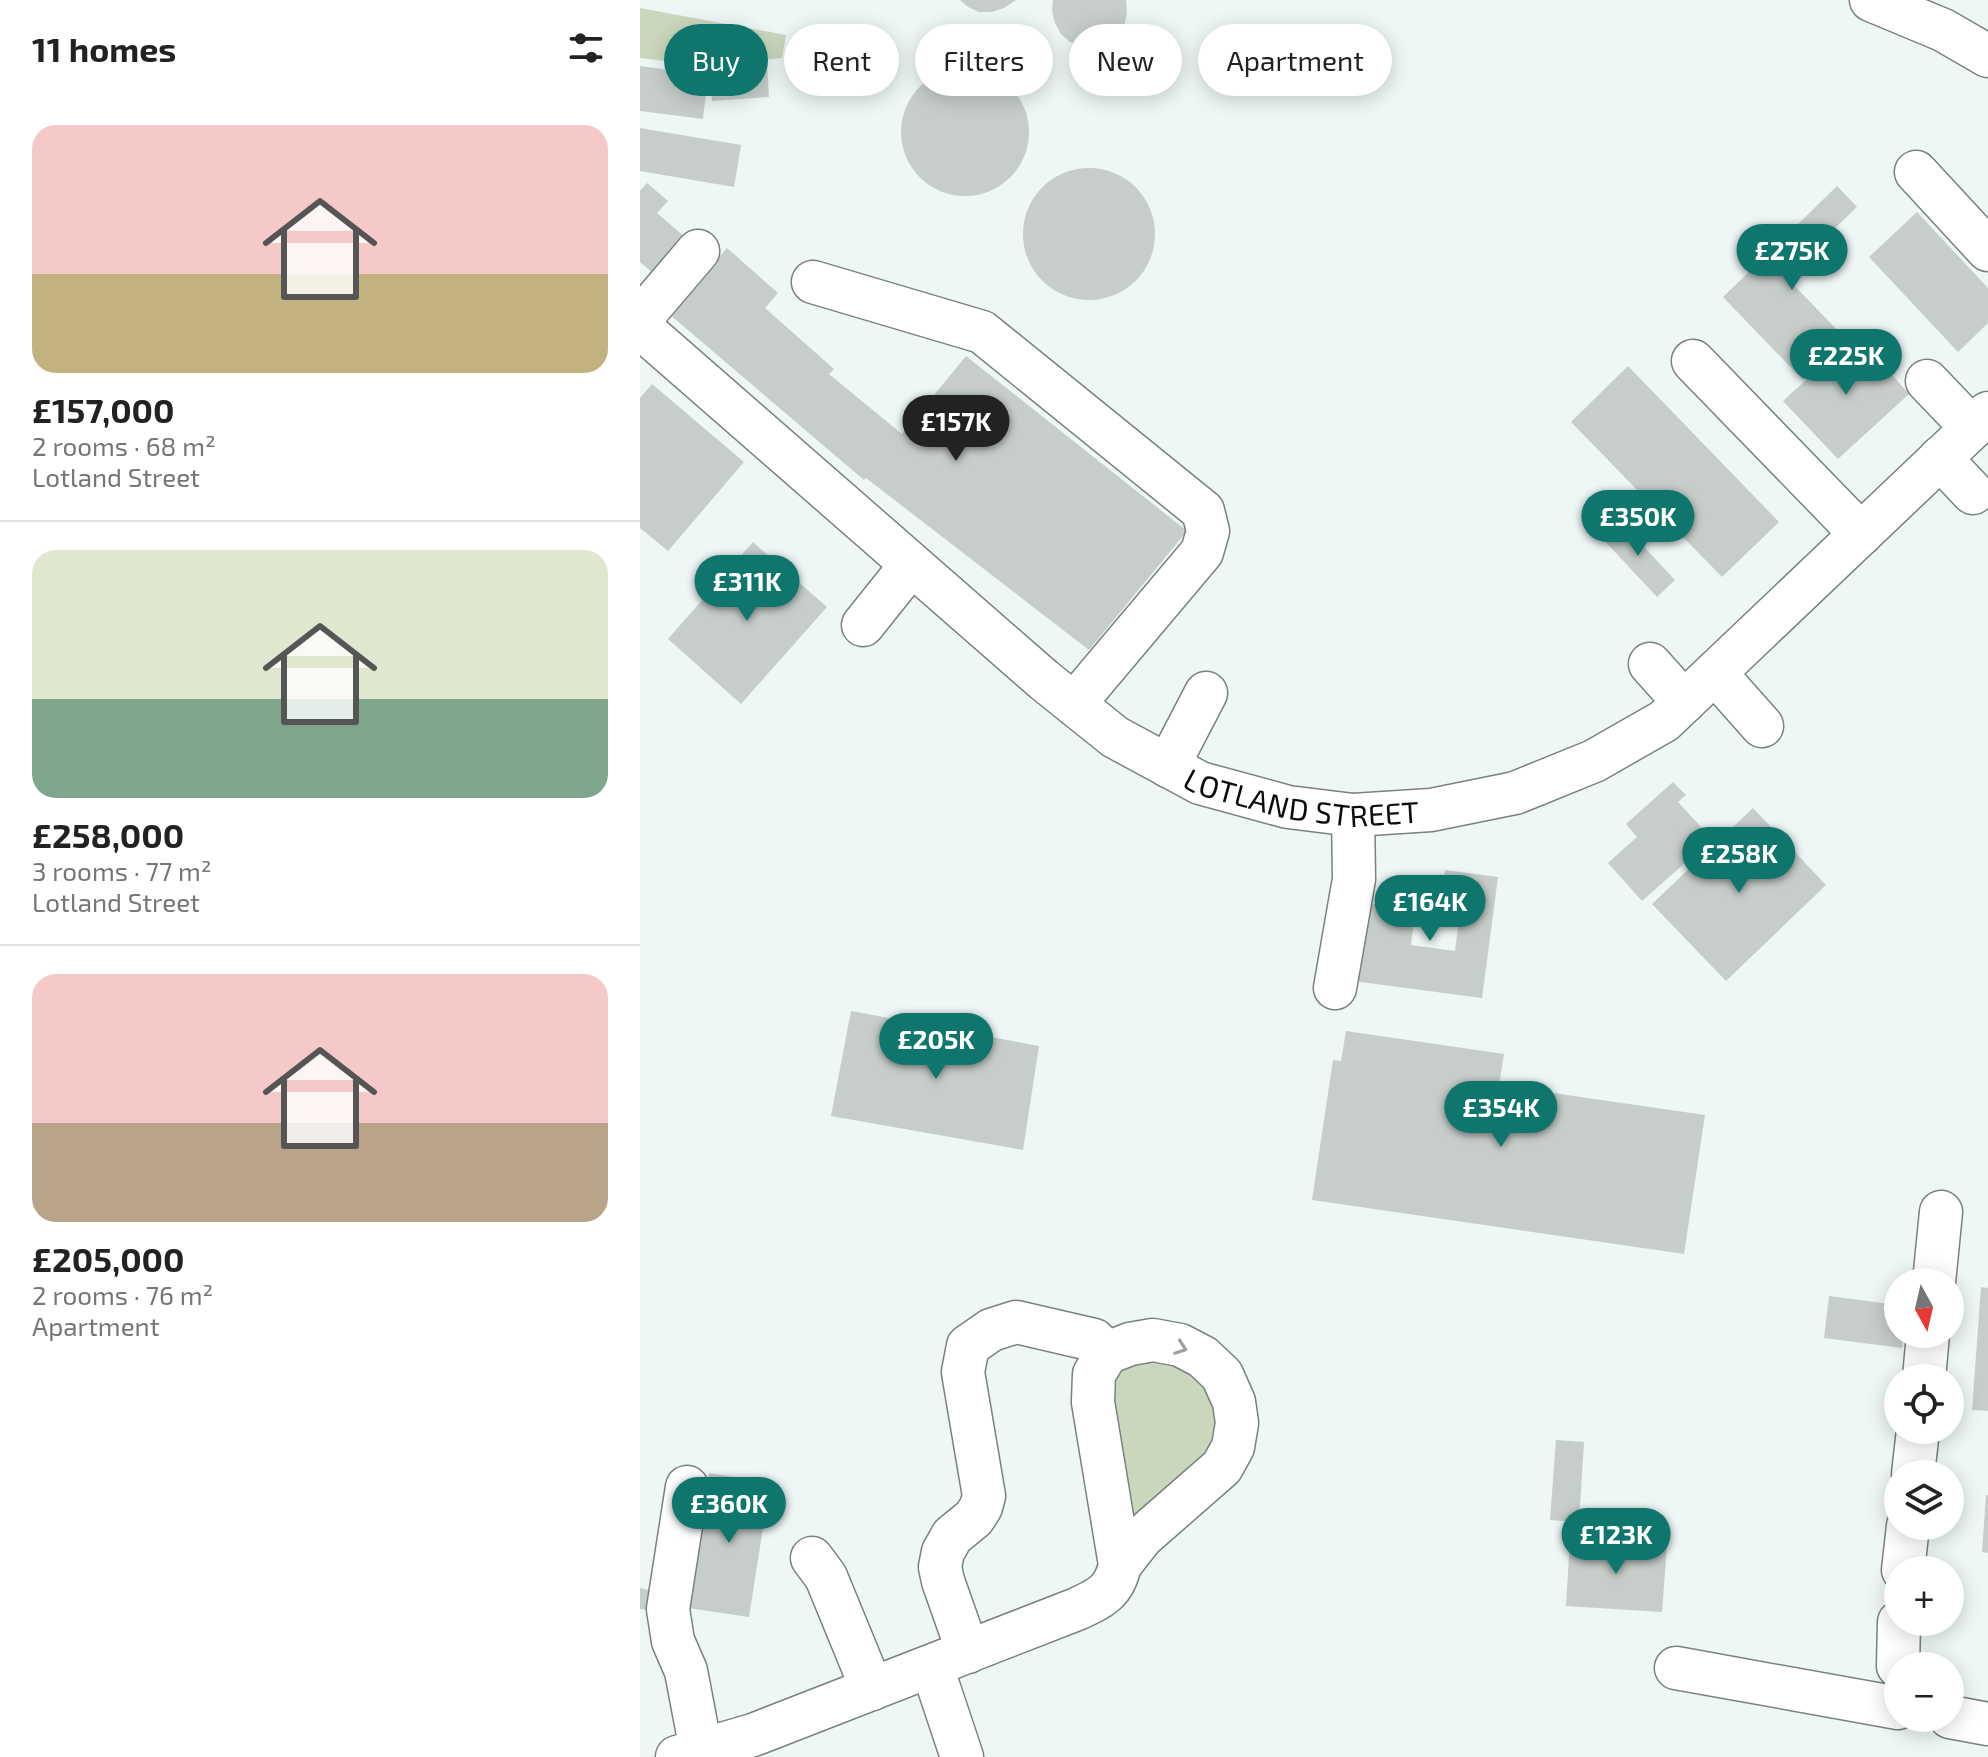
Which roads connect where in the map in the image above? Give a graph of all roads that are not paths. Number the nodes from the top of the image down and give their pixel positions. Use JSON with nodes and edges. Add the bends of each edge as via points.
{"nodes":[{"id":1,"x":1876,"y":1,"type":"edge"},
{"id":2,"x":1988,"y":56,"type":"edge"},
{"id":3,"x":1916,"y":172,"type":"dead end"},
{"id":4,"x":1988,"y":250,"type":"edge"},
{"id":5,"x":698,"y":251,"type":"dead end"},
{"id":6,"x":813,"y":282,"type":"dead end"},
{"id":7,"x":640,"y":319,"type":"edge"},
{"id":8,"x":640,"y":327,"type":"edge"},
{"id":9,"x":1693,"y":361,"type":"dead end"},
{"id":10,"x":1927,"y":381,"type":"dead end"},
{"id":11,"x":1980,"y":420,"type":"edge"},
{"id":12,"x":1940,"y":458,"type":"junction"},
{"id":13,"x":1973,"y":493,"type":"dead end"},
{"id":14,"x":1861,"y":534,"type":"junction"},
{"id":15,"x":911,"y":565,"type":"junction"},
{"id":16,"x":863,"y":625,"type":"dead end"},
{"id":17,"x":1650,"y":664,"type":"dead end"},
{"id":18,"x":1715,"y":673,"type":"junction"},
{"id":19,"x":1206,"y":693,"type":"dead end"},
{"id":20,"x":1684,"y":702,"type":"junction"},
{"id":21,"x":1074,"y":704,"type":"junction"},
{"id":22,"x":1762,"y":726,"type":"dead end"},
{"id":23,"x":1168,"y":766,"type":"junction"},
{"id":24,"x":1353,"y":815,"type":"junction"},
{"id":25,"x":1335,"y":988,"type":"dead end"},
{"id":26,"x":1941,"y":1212,"type":"dead end"},
{"id":27,"x":1935,"y":1268,"type":"edge"},
{"id":28,"x":1107,"y":1353,"type":"junction"},
{"id":29,"x":687,"y":1487,"type":"dead end"},
{"id":30,"x":812,"y":1558,"type":"dead end"},
{"id":31,"x":1120,"y":1565,"type":"junction"},
{"id":32,"x":950,"y":1660,"type":"junction"},
{"id":33,"x":1676,"y":1668,"type":"dead end"},
{"id":34,"x":872,"y":1689,"type":"junction"},
{"id":35,"x":1884,"y":1705,"type":"edge"},
{"id":36,"x":1964,"y":1720,"type":"edge"},
{"id":37,"x":1988,"y":1724,"type":"edge"},
{"id":38,"x":689,"y":1753,"type":"edge"},
{"id":39,"x":962,"y":1757,"type":"edge"}],
"edges":[{"from":1,"to":2,"type":"street"},
{"from":3,"to":4,"type":"street"},
{"from":5,"to":7,"type":"street"},
{"from":6,"to":21,"type":"street","via":[[982,332],[1203,511],[1208,531],[1202,552]]},
{"from":8,"to":15,"type":"street","name":"LOTLAND STREET"},
{"from":9,"to":14,"type":"street"},
{"from":10,"to":11,"type":"street"},
{"from":11,"to":12,"type":"street","name":"LOTLAND STREET"},
{"from":12,"to":13,"type":"street"},
{"from":12,"to":14,"type":"street","name":"LOTLAND STREET"},
{"from":14,"to":18,"type":"street","name":"LOTLAND STREET"},
{"from":15,"to":16,"type":"street"},
{"from":15,"to":21,"type":"street","name":"LOTLAND STREET"},
{"from":17,"to":20,"type":"street"},
{"from":18,"to":20,"type":"street","name":"LOTLAND STREET"},
{"from":18,"to":22,"type":"street"},
{"from":19,"to":23,"type":"street"},
{"from":20,"to":24,"type":"street","name":"LOTLAND STREET","via":[[1664,721],[1594,761],[1515,793],[1431,810]]},
{"from":21,"to":23,"type":"street","name":"LOTLAND STREET","via":[[1115,737]]},
{"from":23,"to":24,"type":"street","name":"LOTLAND STREET","via":[[1200,783],[1288,807]]},
{"from":24,"to":25,"type":"street","via":[[1354,879]]},
{"from":26,"to":27,"type":"street"},
{"from":28,"to":31,"type":"street","via":[[1094,1374],[1093,1402]]},
{"from":28,"to":31,"type":"street","one_way":true,"via":[[1153,1340],[1203,1357],[1222,1375],[1237,1423],[1222,1467],[1142,1537]]},
{"from":28,"to":32,"type":"street","via":[[1094,1340],[1016,1322],[991,1330],[968,1346],[963,1372],[984,1496],[974,1518],[952,1536],[943,1552]]},
{"from":29,"to":38,"type":"street","via":[[668,1609],[673,1641],[686,1671]]},
{"from":30,"to":34,"type":"street","via":[[826,1577]]},
{"from":31,"to":32,"type":"street","via":[[1116,1582],[1098,1599]]},
{"from":32,"to":34,"type":"street"},
{"from":32,"to":39,"type":"street"},
{"from":33,"to":35,"type":"street"},
{"from":34,"to":38,"type":"street","via":[[753,1735]]},
{"from":36,"to":37,"type":"street"}]}
